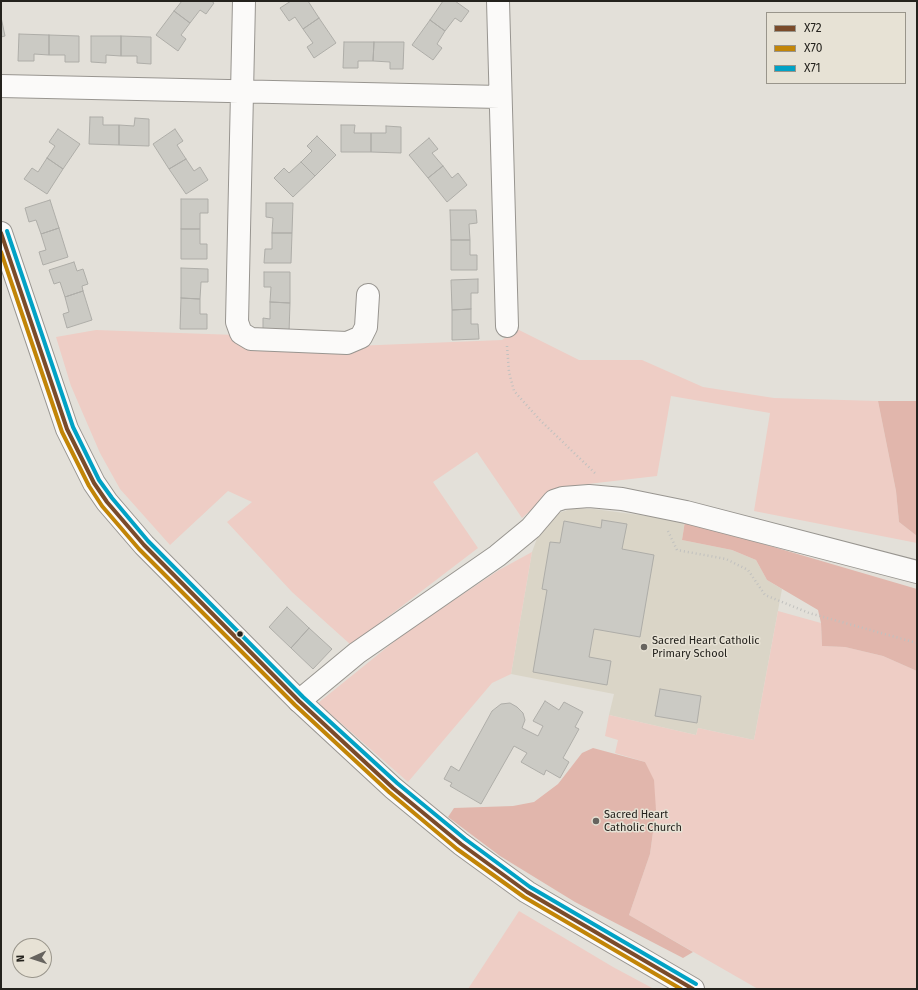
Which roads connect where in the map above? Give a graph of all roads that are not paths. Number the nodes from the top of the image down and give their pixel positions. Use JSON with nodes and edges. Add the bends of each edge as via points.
{"nodes":[{"id":1,"x":244,"y":1,"type":"edge"},
{"id":2,"x":498,"y":1,"type":"edge"},
{"id":3,"x":1,"y":86,"type":"edge"},
{"id":4,"x":242,"y":92,"type":"junction"},
{"id":5,"x":500,"y":98,"type":"junction"},
{"id":6,"x":1,"y":233,"type":"edge"},
{"id":7,"x":368,"y":294,"type":"dead end"},
{"id":8,"x":506,"y":326,"type":"road end"},
{"id":9,"x":917,"y":572,"type":"edge"},
{"id":10,"x":299,"y":701,"type":"junction"},
{"id":11,"x":693,"y":989,"type":"edge"}],
"edges":[{"from":1,"to":4,"type":"main road"},
{"from":2,"to":5,"type":"main road"},
{"from":3,"to":4,"type":"main road"},
{"from":4,"to":5,"type":"main road"},
{"from":4,"to":7,"type":"main road","via":[[237,322],[241,332],[251,339],[347,343],[361,338],[366,327]]},
{"from":5,"to":8,"type":"main road"},
{"from":6,"to":10,"type":"main road","via":[[67,429],[94,483],[144,545]]},
{"from":9,"to":10,"type":"main road","via":[[686,512],[622,499],[589,496],[563,498],[554,502],[531,528],[497,556],[357,653]]},
{"from":10,"to":11,"type":"main road","via":[[393,788],[461,844],[527,892]]}]}
